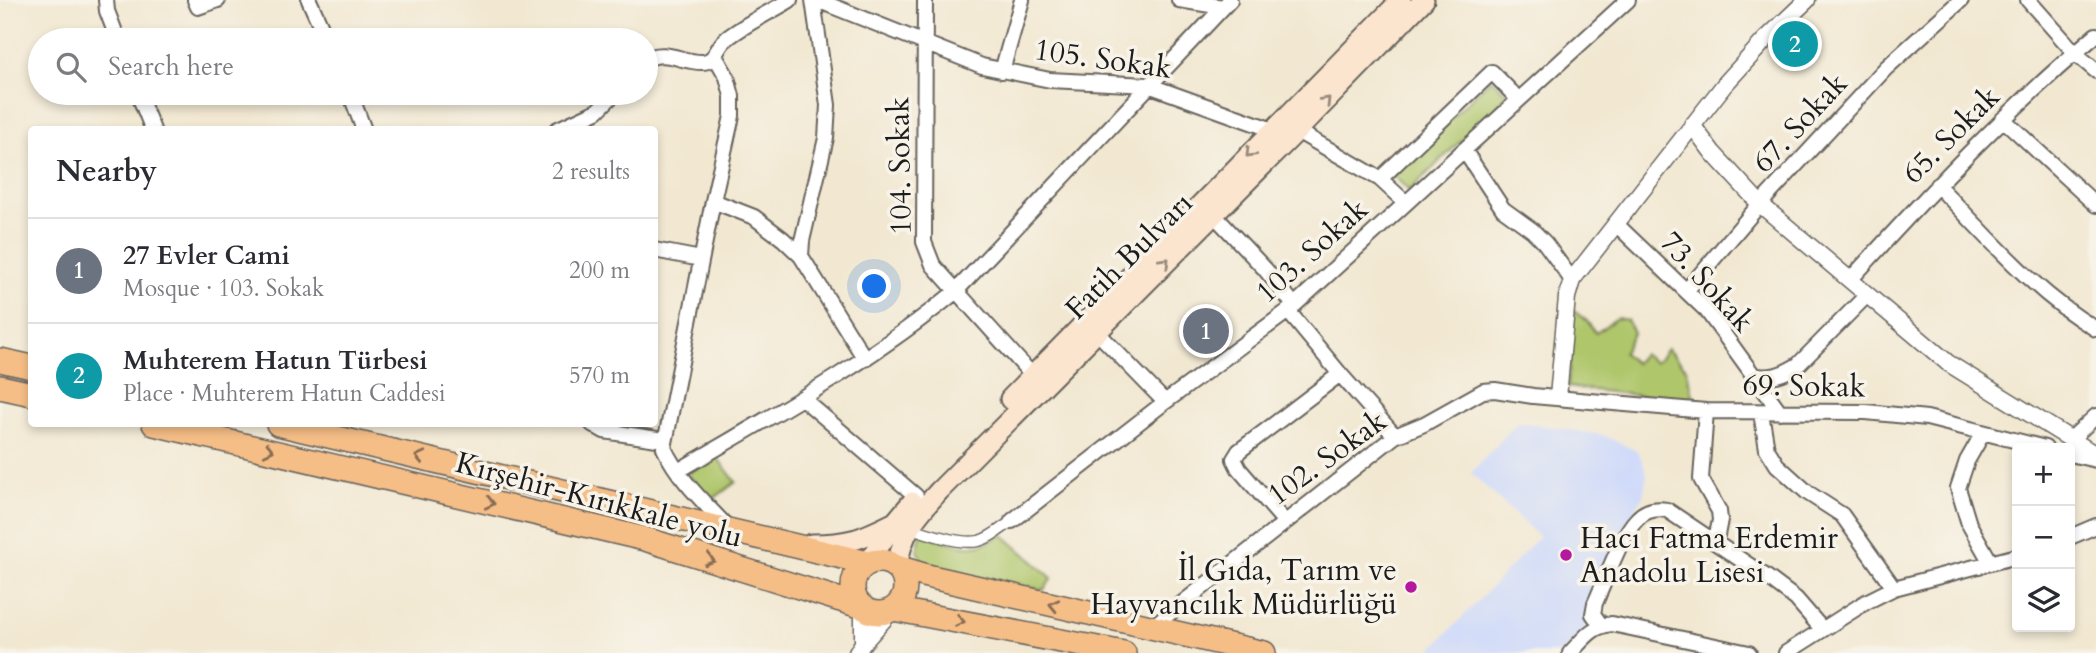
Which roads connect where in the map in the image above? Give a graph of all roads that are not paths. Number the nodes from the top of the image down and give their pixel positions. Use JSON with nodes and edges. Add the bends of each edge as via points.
{"nodes":[{"id":1,"x":106,"y":0,"type":"edge"},
{"id":2,"x":218,"y":0,"type":"edge"},
{"id":3,"x":309,"y":0,"type":"edge"},
{"id":4,"x":790,"y":0,"type":"edge"},
{"id":5,"x":815,"y":0,"type":"edge"},
{"id":6,"x":925,"y":0,"type":"edge"},
{"id":7,"x":1022,"y":0,"type":"edge"},
{"id":8,"x":1179,"y":0,"type":"edge"},
{"id":9,"x":1401,"y":0,"type":"edge"},
{"id":10,"x":1424,"y":0,"type":"edge"},
{"id":11,"x":1628,"y":0,"type":"edge"},
{"id":12,"x":1807,"y":0,"type":"edge"},
{"id":13,"x":1961,"y":0,"type":"edge"},
{"id":14,"x":2028,"y":0,"type":"edge"},
{"id":15,"x":197,"y":4,"type":"edge"},
{"id":16,"x":1226,"y":4,"type":"edge"},
{"id":17,"x":113,"y":28,"type":"edge"},
{"id":18,"x":322,"y":28,"type":"edge"},
{"id":19,"x":2096,"y":35,"type":"edge"},
{"id":20,"x":925,"y":43,"type":"junction"},
{"id":21,"x":2075,"y":53,"type":"junction"},
{"id":22,"x":658,"y":56,"type":"edge"},
{"id":23,"x":715,"y":56,"type":"junction"},
{"id":24,"x":1002,"y":71,"type":"junction"},
{"id":25,"x":2096,"y":71,"type":"edge"},
{"id":26,"x":1148,"y":85,"type":"junction"},
{"id":27,"x":1518,"y":99,"type":"junction"},
{"id":28,"x":143,"y":105,"type":"edge"},
{"id":29,"x":355,"y":105,"type":"edge"},
{"id":30,"x":603,"y":105,"type":"edge"},
{"id":31,"x":2003,"y":119,"type":"junction"},
{"id":32,"x":1692,"y":125,"type":"junction"},
{"id":33,"x":151,"y":126,"type":"edge"},
{"id":34,"x":362,"y":126,"type":"edge"},
{"id":35,"x":565,"y":126,"type":"edge"},
{"id":36,"x":1273,"y":130,"type":"junction"},
{"id":37,"x":1297,"y":131,"type":"junction"},
{"id":38,"x":1464,"y":150,"type":"junction"},
{"id":39,"x":1381,"y":179,"type":"junction"},
{"id":40,"x":1937,"y":185,"type":"junction"},
{"id":41,"x":713,"y":201,"type":"junction"},
{"id":42,"x":1406,"y":203,"type":"junction"},
{"id":43,"x":1760,"y":204,"type":"junction"},
{"id":44,"x":2096,"y":205,"type":"edge"},
{"id":45,"x":1213,"y":214,"type":"junction"},
{"id":46,"x":1616,"y":224,"type":"junction"},
{"id":47,"x":658,"y":251,"type":"edge"},
{"id":48,"x":801,"y":256,"type":"junction"},
{"id":49,"x":701,"y":260,"type":"junction"},
{"id":50,"x":1572,"y":279,"type":"junction"},
{"id":51,"x":1850,"y":280,"type":"junction"},
{"id":52,"x":1687,"y":290,"type":"junction"},
{"id":53,"x":955,"y":292,"type":"junction"},
{"id":54,"x":1867,"y":295,"type":"junction"},
{"id":55,"x":1291,"y":308,"type":"junction"},
{"id":56,"x":2096,"y":329,"type":"edge"},
{"id":57,"x":1096,"y":331,"type":"junction"},
{"id":58,"x":865,"y":359,"type":"junction"},
{"id":59,"x":0,"y":360,"type":"edge"},
{"id":60,"x":28,"y":366,"type":"edge"},
{"id":61,"x":1340,"y":374,"type":"junction"},
{"id":62,"x":1032,"y":375,"type":"junction"},
{"id":63,"x":1752,"y":375,"type":"junction"},
{"id":64,"x":0,"y":387,"type":"edge"},
{"id":65,"x":28,"y":393,"type":"edge"},
{"id":66,"x":1558,"y":397,"type":"junction"},
{"id":67,"x":802,"y":398,"type":"junction"},
{"id":68,"x":1165,"y":402,"type":"junction"},
{"id":69,"x":1706,"y":411,"type":"junction"},
{"id":70,"x":1761,"y":412,"type":"junction"},
{"id":71,"x":1780,"y":412,"type":"junction"},
{"id":72,"x":2096,"y":416,"type":"edge"},
{"id":73,"x":168,"y":427,"type":"edge"},
{"id":74,"x":291,"y":427,"type":"edge"},
{"id":75,"x":597,"y":427,"type":"edge"},
{"id":76,"x":1983,"y":433,"type":"junction"},
{"id":77,"x":1395,"y":436,"type":"junction"},
{"id":78,"x":664,"y":440,"type":"junction"},
{"id":79,"x":2024,"y":443,"type":"edge"},
{"id":80,"x":2066,"y":443,"type":"edge"},
{"id":81,"x":2073,"y":443,"type":"edge"},
{"id":82,"x":2075,"y":448,"type":"edge"},
{"id":83,"x":2075,"y":449,"type":"edge"},
{"id":84,"x":2096,"y":455,"type":"edge"},
{"id":85,"x":2096,"y":460,"type":"edge"},
{"id":86,"x":678,"y":471,"type":"junction"},
{"id":87,"x":916,"y":496,"type":"junction"},
{"id":88,"x":1012,"y":521,"type":"joint"},
{"id":89,"x":1284,"y":521,"type":"junction"},
{"id":90,"x":902,"y":524,"type":"junction"},
{"id":91,"x":2096,"y":526,"type":"edge"},
{"id":92,"x":730,"y":530,"type":"junction"},
{"id":93,"x":2075,"y":535,"type":"edge"},
{"id":94,"x":1710,"y":538,"type":"junction"},
{"id":95,"x":790,"y":544,"type":"junction"},
{"id":96,"x":2012,"y":557,"type":"edge"},
{"id":97,"x":868,"y":563,"type":"junction"},
{"id":98,"x":1991,"y":563,"type":"junction"},
{"id":99,"x":897,"y":567,"type":"junction"},
{"id":100,"x":927,"y":576,"type":"junction"},
{"id":101,"x":1894,"y":588,"type":"junction"},
{"id":102,"x":863,"y":607,"type":"junction"},
{"id":103,"x":893,"y":608,"type":"junction"},
{"id":104,"x":1601,"y":625,"type":"junction"},
{"id":105,"x":1152,"y":627,"type":"junction"},
{"id":106,"x":1822,"y":629,"type":"junction"},
{"id":107,"x":860,"y":648,"type":"edge"},
{"id":108,"x":1124,"y":653,"type":"edge"},
{"id":109,"x":1264,"y":653,"type":"edge"},
{"id":110,"x":1570,"y":653,"type":"edge"},
{"id":111,"x":1749,"y":653,"type":"edge"},
{"id":112,"x":1786,"y":653,"type":"edge"}],
"edges":[{"from":1,"to":17,"type":"street"},
{"from":2,"to":15,"type":"street"},
{"from":3,"to":18,"type":"street"},
{"from":4,"to":23,"type":"street","via":[[724,41]]},
{"from":5,"to":20,"type":"street","name":"105. Sokak"},
{"from":5,"to":48,"type":"street","via":[[828,105],[826,138]]},
{"from":6,"to":20,"type":"street","name":"104. Sokak"},
{"from":7,"to":24,"type":"street"},
{"from":8,"to":16,"type":"street"},
{"from":9,"to":36,"type":"main road","name":"Fatih Bulvarı"},
{"from":37,"to":10,"type":"main road","name":"Fatih Bulvarı","one_way":true},
{"from":11,"to":27,"type":"street","name":"103. Sokak"},
{"from":12,"to":32,"type":"street","via":[[1757,48]]},
{"from":13,"to":43,"type":"street","name":"67. Sokak","via":[[1886,68]]},
{"from":14,"to":21,"type":"street"},
{"from":16,"to":26,"type":"street"},
{"from":19,"to":21,"type":"street","name":"65. Sokak"},
{"from":20,"to":24,"type":"street","name":"105. Sokak"},
{"from":20,"to":53,"type":"street","name":"104. Sokak","via":[[925,242],[933,264]]},
{"from":21,"to":25,"type":"street"},
{"from":21,"to":31,"type":"street","name":"65. Sokak"},
{"from":22,"to":23,"type":"street","via":[[703,62]]},
{"from":23,"to":41,"type":"street","via":[[727,77],[732,116]]},
{"from":24,"to":26,"type":"street","name":"105. Sokak","via":[[1050,80]]},
{"from":26,"to":36,"type":"street","name":"105. Sokak"},
{"from":26,"to":53,"type":"street"},
{"from":27,"to":38,"type":"street","name":"103. Sokak"},
{"from":27,"to":39,"type":"street","via":[[1492,72]]},
{"from":28,"to":33,"type":"street"},
{"from":29,"to":34,"type":"street"},
{"from":30,"to":35,"type":"street"},
{"from":31,"to":40,"type":"street","name":"65. Sokak"},
{"from":31,"to":44,"type":"street"},
{"from":32,"to":43,"type":"street"},
{"from":32,"to":46,"type":"street"},
{"from":36,"to":62,"type":"main road","name":"Fatih Bulvarı","one_way":true},
{"from":37,"to":39,"type":"street"},
{"from":37,"to":45,"type":"main road","name":"Fatih Bulvarı"},
{"from":38,"to":42,"type":"street","name":"103. Sokak"},
{"from":38,"to":50,"type":"street","via":[[1503,209],[1545,243]]},
{"from":39,"to":42,"type":"street"},
{"from":40,"to":51,"type":"street","name":"65. Sokak"},
{"from":40,"to":56,"type":"street","via":[[2043,292]]},
{"from":41,"to":48,"type":"street","via":[[754,217]]},
{"from":41,"to":49,"type":"street"},
{"from":42,"to":55,"type":"street","name":"103. Sokak"},
{"from":43,"to":51,"type":"street"},
{"from":43,"to":52,"type":"street","name":"67. Sokak"},
{"from":45,"to":55,"type":"street","via":[[1265,269]]},
{"from":57,"to":45,"type":"main road","name":"Fatih Bulvarı","one_way":true},
{"from":46,"to":50,"type":"street"},
{"from":46,"to":52,"type":"street","name":"73. Sokak"},
{"from":47,"to":49,"type":"street"},
{"from":48,"to":58,"type":"street"},
{"from":49,"to":78,"type":"street"},
{"from":50,"to":66,"type":"street"},
{"from":51,"to":54,"type":"street"},
{"from":52,"to":63,"type":"street","name":"73. Sokak"},
{"from":53,"to":58,"type":"street"},
{"from":53,"to":62,"type":"street","name":"104. Sokak"},
{"from":54,"to":63,"type":"street","via":[[1798,366],[1774,377]]},
{"from":54,"to":80,"type":"street","via":[[1948,363]]},
{"from":55,"to":61,"type":"street"},
{"from":55,"to":68,"type":"street","name":"103. Sokak"},
{"from":57,"to":68,"type":"street"},
{"from":57,"to":90,"type":"main road","name":"Fatih Bulvarı"},
{"from":58,"to":67,"type":"street"},
{"from":59,"to":60,"type":"highway"},
{"from":61,"to":77,"type":"street"},
{"from":61,"to":89,"type":"street","via":[[1234,459]]},
{"from":62,"to":87,"type":"main road","name":"Fatih Bulvarı"},
{"from":63,"to":71,"type":"street","name":"73. Sokak"},
{"from":64,"to":65,"type":"highway"},
{"from":66,"to":69,"type":"street","name":"69. Sokak"},
{"from":66,"to":77,"type":"street","name":"102. Sokak","via":[[1483,391]]},
{"from":67,"to":86,"type":"street"},
{"from":67,"to":87,"type":"street"},
{"from":68,"to":88,"type":"street","name":"103. Sokak"},
{"from":69,"to":70,"type":"street","name":"69. Sokak"},
{"from":69,"to":94,"type":"street","via":[[1701,479],[1720,520],[1717,535]]},
{"from":70,"to":71,"type":"street","name":"69. Sokak"},
{"from":70,"to":101,"type":"street","via":[[1767,449],[1777,465],[1808,493],[1842,514]]},
{"from":71,"to":76,"type":"street","name":"69. Sokak","via":[[1879,413],[1927,418]]},
{"from":72,"to":81,"type":"street"},
{"from":73,"to":102,"type":"highway","name":"Kırşehir-Kırıkkale yolu","one_way":true,"via":[[645,540]]},
{"from":92,"to":74,"type":"highway","one_way":true},
{"from":75,"to":78,"type":"street"},
{"from":76,"to":79,"type":"street","name":"69. Sokak"},
{"from":76,"to":98,"type":"street","via":[[1958,488],[1969,524]]},
{"from":77,"to":89,"type":"street","name":"102. Sokak"},
{"from":78,"to":86,"type":"street"},
{"from":82,"to":84,"type":"street"},
{"from":83,"to":85,"type":"street"},
{"from":86,"to":92,"type":"street"},
{"from":87,"to":90,"type":"main road","name":"Fatih Bulvarı"},
{"from":88,"to":90,"type":"street","via":[[979,541],[964,542]]},
{"from":89,"to":105,"type":"street","name":"102. Sokak"},
{"from":90,"to":95,"type":"main road","via":[[845,544]]},
{"from":90,"to":97,"type":"main road","name":"Fatih Bulvarı"},
{"from":90,"to":99,"type":"main road","name":"Fatih Bulvarı"},
{"from":90,"to":100,"type":"main road","via":[[911,557]]},
{"from":91,"to":93,"type":"street"},
{"from":92,"to":95,"type":"highway"},
{"from":94,"to":104,"type":"street","via":[[1667,510],[1637,517],[1595,603],[1593,614]]},
{"from":94,"to":106,"type":"street","via":[[1796,599]]},
{"from":95,"to":97,"type":"highway"},
{"from":96,"to":98,"type":"street"},
{"from":97,"to":99,"type":"highway","via":[[883,561]]},
{"from":97,"to":102,"type":"highway","via":[[853,583]]},
{"from":98,"to":101,"type":"street"},
{"from":99,"to":100,"type":"highway"},
{"from":99,"to":103,"type":"highway","via":[[905,589]]},
{"from":105,"to":100,"type":"highway","one_way":true},
{"from":101,"to":106,"type":"street"},
{"from":102,"to":103,"type":"highway","via":[[877,613]]},
{"from":102,"to":107,"type":"street"},
{"from":103,"to":107,"type":"street"},
{"from":103,"to":108,"type":"highway","one_way":true},
{"from":104,"to":110,"type":"street"},
{"from":104,"to":111,"type":"street"},
{"from":105,"to":109,"type":"highway"},
{"from":106,"to":112,"type":"street"}]}
